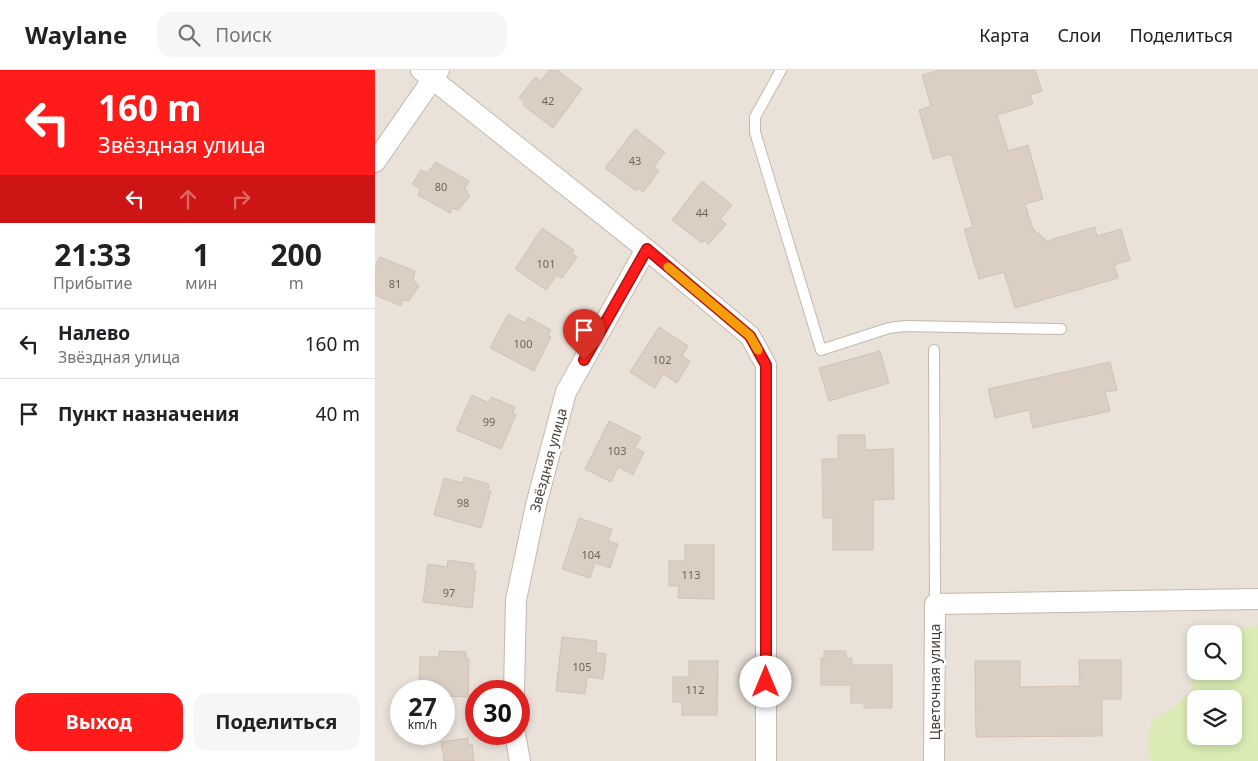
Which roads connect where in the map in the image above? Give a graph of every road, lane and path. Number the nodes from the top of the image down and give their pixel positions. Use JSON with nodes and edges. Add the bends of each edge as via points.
{"nodes":[{"id":1,"x":781,"y":70,"type":"edge"},
{"id":2,"x":431,"y":73,"type":"edge"},
{"id":3,"x":375,"y":162,"type":"edge"},
{"id":4,"x":647,"y":249,"type":"junction"},
{"id":5,"x":1061,"y":330,"type":"dead end"},
{"id":6,"x":934,"y":350,"type":"dead end"},
{"id":7,"x":1258,"y":599,"type":"edge"},
{"id":8,"x":935,"y":604,"type":"junction"},
{"id":9,"x":514,"y":680,"type":"edge"},
{"id":10,"x":517,"y":745,"type":"edge"},
{"id":11,"x":520,"y":761,"type":"edge"},
{"id":12,"x":766,"y":761,"type":"edge"},
{"id":13,"x":934,"y":761,"type":"edge"}],
"edges":[{"from":1,"to":5,"type":"lane","via":[[755,117],[755,132],[821,350],[905,326]]},
{"from":2,"to":3,"type":"street"},
{"from":2,"to":4,"type":"street"},
{"from":4,"to":9,"type":"street","name":"Звёздная улица","via":[[566,392],[536,505],[516,600]]},
{"from":4,"to":12,"type":"street","via":[[750,336],[766,365]]},
{"from":6,"to":8,"type":"lane"},
{"from":7,"to":8,"type":"street"},
{"from":8,"to":13,"type":"street","name":"Цветочная улица"},
{"from":10,"to":11,"type":"street"}]}
